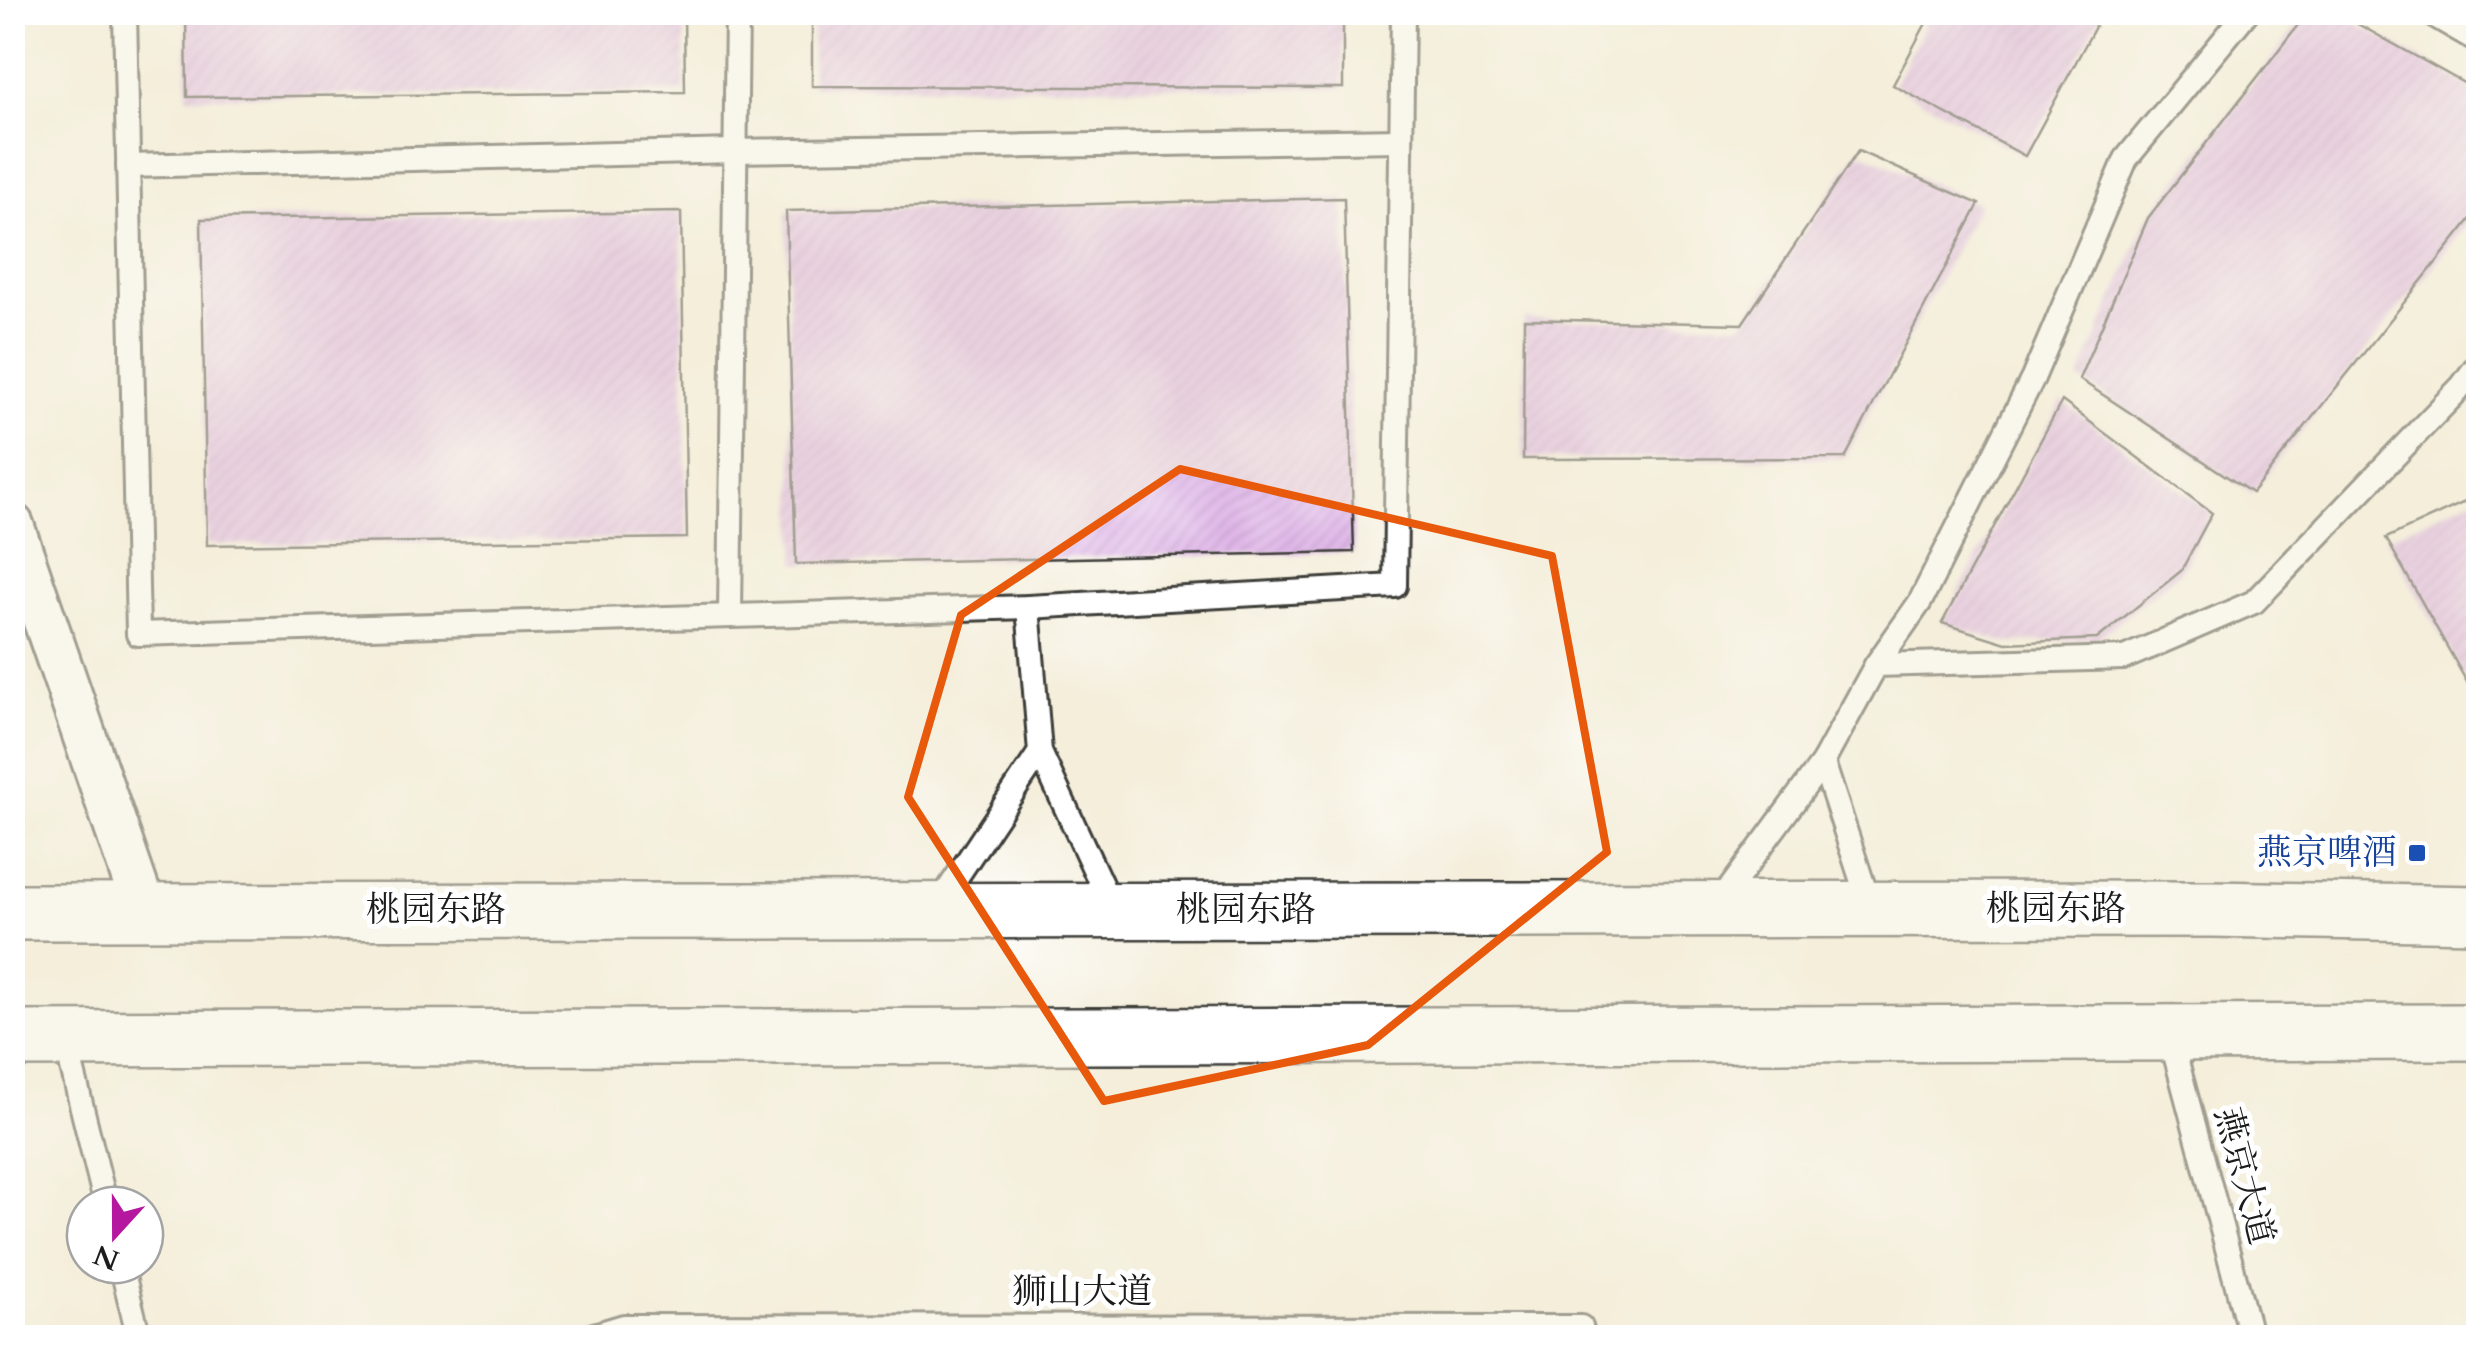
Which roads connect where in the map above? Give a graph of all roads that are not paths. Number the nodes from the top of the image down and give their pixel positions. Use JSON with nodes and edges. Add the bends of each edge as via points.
{"nodes":[{"id":1,"x":125,"y":12,"type":"edge"},
{"id":2,"x":737,"y":12,"type":"edge"},
{"id":3,"x":1403,"y":12,"type":"edge"},
{"id":4,"x":2247,"y":12,"type":"edge"},
{"id":5,"x":2428,"y":12,"type":"edge"},
{"id":6,"x":2478,"y":41,"type":"edge"},
{"id":7,"x":1401,"y":140,"type":"junction"},
{"id":8,"x":735,"y":151,"type":"junction"},
{"id":9,"x":128,"y":166,"type":"junction"},
{"id":10,"x":2478,"y":364,"type":"edge"},
{"id":11,"x":12,"y":525,"type":"edge"},
{"id":12,"x":1028,"y":607,"type":"junction"},
{"id":13,"x":730,"y":616,"type":"junction"},
{"id":14,"x":1876,"y":665,"type":"junction"},
{"id":15,"x":1040,"y":752,"type":"junction"},
{"id":16,"x":1823,"y":762,"type":"junction"},
{"id":17,"x":1715,"y":909,"type":"junction"},
{"id":18,"x":1871,"y":909,"type":"junction"},
{"id":19,"x":144,"y":910,"type":"junction"},
{"id":20,"x":935,"y":910,"type":"junction"},
{"id":21,"x":1114,"y":910,"type":"junction"},
{"id":22,"x":12,"y":912,"type":"edge"},
{"id":23,"x":2478,"y":914,"type":"edge"},
{"id":24,"x":2169,"y":1032,"type":"junction"},
{"id":25,"x":2478,"y":1032,"type":"edge"},
{"id":26,"x":39,"y":1038,"type":"edge"},
{"id":27,"x":98,"y":1185,"type":"edge"},
{"id":28,"x":126,"y":1285,"type":"edge"},
{"id":29,"x":896,"y":1327,"type":"junction"},
{"id":30,"x":1582,"y":1332,"type":"edge"},
{"id":31,"x":139,"y":1338,"type":"edge"},
{"id":32,"x":584,"y":1338,"type":"edge"},
{"id":33,"x":918,"y":1338,"type":"edge"},
{"id":34,"x":2251,"y":1338,"type":"edge"}],
"edges":[{"from":1,"to":9,"type":"lane"},
{"from":2,"to":8,"type":"lane"},
{"from":3,"to":7,"type":"lane"},
{"from":4,"to":14,"type":"lane","via":[[2126,158],[2032,378],[1920,602]]},
{"from":5,"to":6,"type":"lane"},
{"from":7,"to":8,"type":"lane"},
{"from":7,"to":12,"type":"lane","via":[[1394,586]]},
{"from":8,"to":9,"type":"lane"},
{"from":8,"to":13,"type":"lane"},
{"from":9,"to":13,"type":"lane","via":[[138,634]]},
{"from":10,"to":14,"type":"lane","via":[[2254,602],[2124,658]]},
{"from":11,"to":19,"type":"street"},
{"from":12,"to":13,"type":"lane"},
{"from":12,"to":15,"type":"lane"},
{"from":14,"to":16,"type":"lane"},
{"from":15,"to":20,"type":"lane"},
{"from":15,"to":21,"type":"lane"},
{"from":16,"to":17,"type":"lane"},
{"from":16,"to":18,"type":"lane"},
{"from":17,"to":18,"type":"main road","name":"桃园东路"},
{"from":17,"to":21,"type":"main road","name":"桃园东路"},
{"from":18,"to":23,"type":"main road","name":"桃园东路"},
{"from":19,"to":20,"type":"main road","name":"桃园东路"},
{"from":19,"to":22,"type":"main road","name":"桃园东路"},
{"from":20,"to":21,"type":"main road","name":"桃园东路"},
{"from":24,"to":25,"type":"main road"},
{"from":24,"to":26,"type":"main road"},
{"from":24,"to":34,"type":"lane","name":"燕京大道"},
{"from":26,"to":27,"type":"lane"},
{"from":28,"to":31,"type":"lane"},
{"from":29,"to":30,"type":"lane","name":"狮山大道"},
{"from":29,"to":32,"type":"lane","name":"狮山大道","via":[[624,1326]]},
{"from":29,"to":33,"type":"lane"}]}
